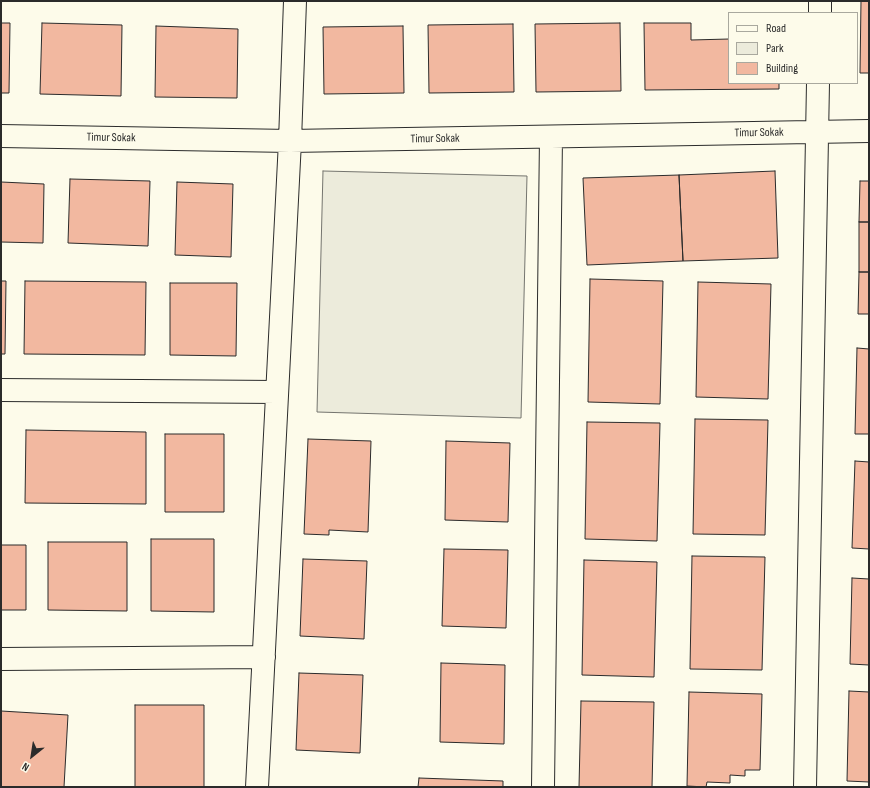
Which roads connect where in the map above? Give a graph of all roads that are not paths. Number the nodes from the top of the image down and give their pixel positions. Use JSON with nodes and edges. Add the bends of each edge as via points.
{"nodes":[{"id":1,"x":295,"y":1,"type":"edge"},
{"id":2,"x":820,"y":1,"type":"edge"},
{"id":3,"x":820,"y":12,"type":"edge"},
{"id":4,"x":818,"y":84,"type":"edge"},
{"id":5,"x":869,"y":131,"type":"edge"},
{"id":6,"x":817,"y":132,"type":"junction"},
{"id":7,"x":1,"y":136,"type":"edge"},
{"id":8,"x":551,"y":137,"type":"junction"},
{"id":9,"x":290,"y":141,"type":"junction"},
{"id":10,"x":1,"y":390,"type":"edge"},
{"id":11,"x":277,"y":392,"type":"junction"},
{"id":12,"x":264,"y":656,"type":"junction"},
{"id":13,"x":1,"y":659,"type":"edge"},
{"id":14,"x":257,"y":787,"type":"edge"},
{"id":15,"x":543,"y":787,"type":"edge"},
{"id":16,"x":805,"y":787,"type":"edge"}],
"edges":[{"from":1,"to":9,"type":"street"},
{"from":2,"to":3,"type":"street"},
{"from":4,"to":6,"type":"street"},
{"from":5,"to":6,"type":"street","name":"Timur Sokak"},
{"from":6,"to":8,"type":"street","name":"Timur Sokak"},
{"from":6,"to":16,"type":"street"},
{"from":7,"to":9,"type":"street","name":"Timur Sokak"},
{"from":8,"to":9,"type":"street","name":"Timur Sokak"},
{"from":8,"to":15,"type":"street"},
{"from":9,"to":11,"type":"street"},
{"from":10,"to":11,"type":"street"},
{"from":11,"to":12,"type":"street"},
{"from":12,"to":13,"type":"street"},
{"from":12,"to":14,"type":"street"}]}
